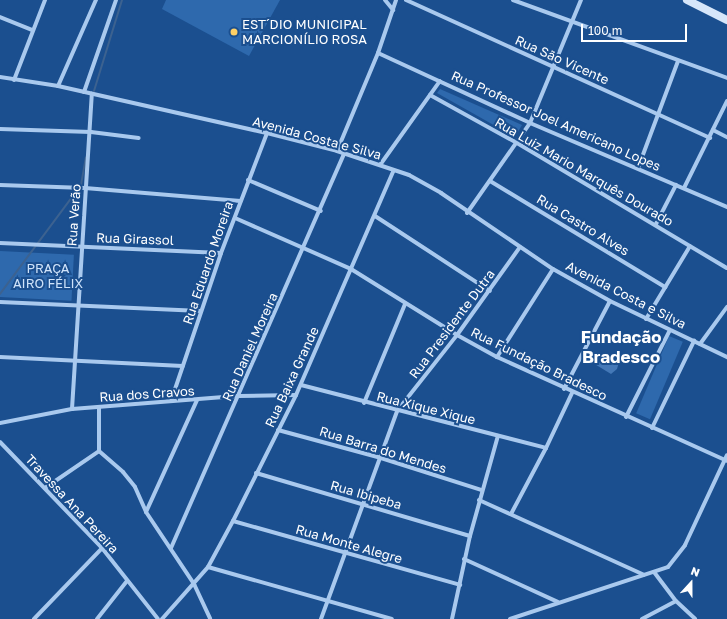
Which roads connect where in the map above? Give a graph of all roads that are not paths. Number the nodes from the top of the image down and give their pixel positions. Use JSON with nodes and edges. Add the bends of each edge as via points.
{"nodes":[{"id":1,"x":45,"y":0,"type":"edge"},
{"id":2,"x":96,"y":0,"type":"edge"},
{"id":3,"x":116,"y":0,"type":"edge"},
{"id":4,"x":385,"y":0,"type":"edge"},
{"id":5,"x":396,"y":0,"type":"edge"},
{"id":6,"x":406,"y":0,"type":"edge"},
{"id":7,"x":513,"y":0,"type":"edge"},
{"id":8,"x":582,"y":0,"type":"edge"},
{"id":9,"x":687,"y":0,"type":"edge"},
{"id":10,"x":393,"y":10,"type":"junction"},
{"id":11,"x":0,"y":17,"type":"edge"},
{"id":12,"x":727,"y":20,"type":"edge"},
{"id":13,"x":572,"y":21,"type":"junction"},
{"id":14,"x":33,"y":30,"type":"junction"},
{"id":15,"x":378,"y":53,"type":"junction"},
{"id":16,"x":678,"y":61,"type":"junction"},
{"id":17,"x":554,"y":66,"type":"junction"},
{"id":18,"x":0,"y":77,"type":"edge"},
{"id":19,"x":727,"y":78,"type":"edge"},
{"id":20,"x":14,"y":80,"type":"junction"},
{"id":21,"x":440,"y":81,"type":"junction"},
{"id":22,"x":58,"y":86,"type":"junction"},
{"id":23,"x":84,"y":92,"type":"junction"},
{"id":24,"x":92,"y":94,"type":"junction"},
{"id":25,"x":430,"y":95,"type":"junction"},
{"id":26,"x":727,"y":100,"type":"edge"},
{"id":27,"x":660,"y":115,"type":"junction"},
{"id":28,"x":530,"y":123,"type":"junction"},
{"id":29,"x":0,"y":129,"type":"edge"},
{"id":30,"x":713,"y":130,"type":"junction"},
{"id":31,"x":91,"y":132,"type":"junction"},
{"id":32,"x":267,"y":133,"type":"junction"},
{"id":33,"x":727,"y":137,"type":"edge"},
{"id":34,"x":139,"y":138,"type":"dead end"},
{"id":35,"x":710,"y":138,"type":"junction"},
{"id":36,"x":517,"y":143,"type":"junction"},
{"id":37,"x":336,"y":151,"type":"junction"},
{"id":38,"x":344,"y":153,"type":"junction"},
{"id":39,"x":380,"y":165,"type":"junction"},
{"id":40,"x":638,"y":168,"type":"junction"},
{"id":41,"x":394,"y":170,"type":"junction"},
{"id":42,"x":248,"y":180,"type":"junction"},
{"id":43,"x":490,"y":181,"type":"junction"},
{"id":44,"x":0,"y":185,"type":"edge"},
{"id":45,"x":676,"y":185,"type":"junction"},
{"id":46,"x":86,"y":188,"type":"junction"},
{"id":47,"x":684,"y":188,"type":"junction"},
{"id":48,"x":240,"y":201,"type":"junction"},
{"id":49,"x":727,"y":207,"type":"edge"},
{"id":50,"x":321,"y":211,"type":"junction"},
{"id":51,"x":467,"y":213,"type":"junction"},
{"id":52,"x":375,"y":216,"type":"junction"},
{"id":53,"x":235,"y":218,"type":"junction"},
{"id":54,"x":656,"y":224,"type":"junction"},
{"id":55,"x":0,"y":243,"type":"edge"},
{"id":56,"x":690,"y":246,"type":"junction"},
{"id":57,"x":82,"y":247,"type":"junction"},
{"id":58,"x":520,"y":247,"type":"junction"},
{"id":59,"x":304,"y":249,"type":"junction"},
{"id":60,"x":221,"y":253,"type":"junction"},
{"id":61,"x":727,"y":268,"type":"edge"},
{"id":62,"x":351,"y":269,"type":"junction"},
{"id":63,"x":553,"y":270,"type":"junction"},
{"id":64,"x":666,"y":287,"type":"junction"},
{"id":65,"x":490,"y":291,"type":"junction"},
{"id":66,"x":610,"y":301,"type":"junction"},
{"id":67,"x":2,"y":302,"type":"edge"},
{"id":68,"x":77,"y":304,"type":"junction"},
{"id":69,"x":405,"y":304,"type":"junction"},
{"id":70,"x":727,"y":307,"type":"edge"},
{"id":71,"x":201,"y":311,"type":"junction"},
{"id":72,"x":646,"y":319,"type":"junction"},
{"id":73,"x":670,"y":330,"type":"junction"},
{"id":74,"x":457,"y":336,"type":"junction"},
{"id":75,"x":694,"y":341,"type":"junction"},
{"id":76,"x":700,"y":344,"type":"junction"},
{"id":77,"x":0,"y":357,"type":"edge"},
{"id":78,"x":496,"y":357,"type":"junction"},
{"id":79,"x":727,"y":357,"type":"edge"},
{"id":80,"x":74,"y":359,"type":"junction"},
{"id":81,"x":183,"y":366,"type":"junction"},
{"id":82,"x":301,"y":385,"type":"junction"},
{"id":83,"x":564,"y":389,"type":"junction"},
{"id":84,"x":572,"y":392,"type":"junction"},
{"id":85,"x":296,"y":395,"type":"junction"},
{"id":86,"x":239,"y":396,"type":"junction"},
{"id":87,"x":197,"y":400,"type":"junction"},
{"id":88,"x":171,"y":401,"type":"junction"},
{"id":89,"x":364,"y":403,"type":"junction"},
{"id":90,"x":99,"y":407,"type":"junction"},
{"id":91,"x":72,"y":409,"type":"junction"},
{"id":92,"x":397,"y":411,"type":"junction"},
{"id":93,"x":626,"y":417,"type":"junction"},
{"id":94,"x":0,"y":423,"type":"edge"},
{"id":95,"x":652,"y":428,"type":"junction"},
{"id":96,"x":278,"y":430,"type":"junction"},
{"id":97,"x":498,"y":436,"type":"junction"},
{"id":98,"x":0,"y":442,"type":"edge"},
{"id":99,"x":546,"y":448,"type":"junction"},
{"id":100,"x":99,"y":451,"type":"junction"},
{"id":101,"x":381,"y":458,"type":"junction"},
{"id":102,"x":726,"y":459,"type":"edge"},
{"id":103,"x":256,"y":473,"type":"junction"},
{"id":104,"x":44,"y":488,"type":"junction"},
{"id":105,"x":481,"y":490,"type":"junction"},
{"id":106,"x":479,"y":500,"type":"junction"},
{"id":107,"x":364,"y":505,"type":"junction"},
{"id":108,"x":146,"y":512,"type":"junction"},
{"id":109,"x":511,"y":514,"type":"junction"},
{"id":110,"x":233,"y":522,"type":"junction"},
{"id":111,"x":470,"y":536,"type":"junction"},
{"id":112,"x":102,"y":548,"type":"junction"},
{"id":113,"x":171,"y":548,"type":"junction"},
{"id":114,"x":346,"y":555,"type":"junction"},
{"id":115,"x":464,"y":559,"type":"junction"},
{"id":116,"x":208,"y":567,"type":"junction"},
{"id":117,"x":654,"y":572,"type":"junction"},
{"id":118,"x":644,"y":576,"type":"junction"},
{"id":119,"x":127,"y":581,"type":"junction"},
{"id":120,"x":194,"y":584,"type":"junction"},
{"id":121,"x":460,"y":585,"type":"junction"},
{"id":122,"x":328,"y":600,"type":"junction"},
{"id":123,"x":676,"y":601,"type":"junction"},
{"id":124,"x":558,"y":602,"type":"junction"},
{"id":125,"x":34,"y":619,"type":"edge"},
{"id":126,"x":97,"y":619,"type":"edge"},
{"id":127,"x":158,"y":619,"type":"edge"},
{"id":128,"x":162,"y":619,"type":"edge"},
{"id":129,"x":210,"y":619,"type":"edge"},
{"id":130,"x":321,"y":619,"type":"edge"},
{"id":131,"x":392,"y":619,"type":"edge"},
{"id":132,"x":452,"y":619,"type":"edge"},
{"id":133,"x":510,"y":619,"type":"edge"},
{"id":134,"x":642,"y":619,"type":"edge"},
{"id":135,"x":695,"y":619,"type":"edge"}],
"edges":[{"from":1,"to":14,"type":"street"},
{"from":2,"to":22,"type":"street"},
{"from":3,"to":23,"type":"street"},
{"from":4,"to":10,"type":"street"},
{"from":5,"to":10,"type":"street"},
{"from":6,"to":17,"type":"street","name":"Rua São Vicente"},
{"from":7,"to":13,"type":"street"},
{"from":8,"to":13,"type":"street"},
{"from":9,"to":12,"type":"main road"},
{"from":10,"to":15,"type":"street"},
{"from":11,"to":14,"type":"street"},
{"from":13,"to":16,"type":"street"},
{"from":13,"to":17,"type":"street"},
{"from":14,"to":20,"type":"street"},
{"from":15,"to":21,"type":"street","name":"Rua Professor Joel Americano Lopes"},
{"from":15,"to":37,"type":"street"},
{"from":16,"to":19,"type":"street"},
{"from":16,"to":27,"type":"street"},
{"from":17,"to":27,"type":"street","name":"Rua São Vicente"},
{"from":17,"to":28,"type":"street"},
{"from":18,"to":20,"type":"street","name":"Avenida Costa e Silva"},
{"from":20,"to":22,"type":"street","name":"Avenida Costa e Silva"},
{"from":21,"to":25,"type":"street"},
{"from":21,"to":28,"type":"street","name":"Rua Professor Joel Americano Lopes"},
{"from":22,"to":23,"type":"street","name":"Avenida Costa e Silva"},
{"from":23,"to":24,"type":"street","name":"Avenida Costa e Silva"},
{"from":24,"to":31,"type":"street","name":"Rua Verão"},
{"from":24,"to":32,"type":"street","name":"Avenida Costa e Silva"},
{"from":25,"to":36,"type":"street","name":"Rua Luiz Mario Marquês Dourado"},
{"from":25,"to":39,"type":"street"},
{"from":26,"to":30,"type":"street"},
{"from":27,"to":35,"type":"street","name":"Rua São Vicente"},
{"from":27,"to":40,"type":"street"},
{"from":28,"to":36,"type":"street"},
{"from":28,"to":40,"type":"street","name":"Rua Professor Joel Americano Lopes"},
{"from":29,"to":31,"type":"street"},
{"from":30,"to":33,"type":"street"},
{"from":30,"to":35,"type":"street"},
{"from":31,"to":34,"type":"street"},
{"from":31,"to":46,"type":"street","name":"Rua Verão"},
{"from":32,"to":37,"type":"street","name":"Avenida Costa e Silva"},
{"from":32,"to":42,"type":"street","name":"Rua Eduardo Moreira"},
{"from":35,"to":47,"type":"street"},
{"from":36,"to":43,"type":"street"},
{"from":36,"to":54,"type":"street","name":"Rua Luiz Mario Marquês Dourado"},
{"from":37,"to":38,"type":"street","name":"Avenida Costa e Silva"},
{"from":38,"to":39,"type":"street","name":"Avenida Costa e Silva"},
{"from":38,"to":50,"type":"street","name":"Rua Daniel Moreira"},
{"from":39,"to":41,"type":"street","name":"Avenida Costa e Silva"},
{"from":40,"to":45,"type":"street","name":"Rua Professor Joel Americano Lopes"},
{"from":41,"to":51,"type":"street","name":"Avenida Costa e Silva","via":[[424,183]]},
{"from":41,"to":52,"type":"street","name":"Rua Baixa Grande"},
{"from":42,"to":48,"type":"street","name":"Rua Eduardo Moreira"},
{"from":42,"to":50,"type":"street"},
{"from":43,"to":51,"type":"street"},
{"from":43,"to":64,"type":"street","name":"Rua Castro Alves"},
{"from":44,"to":46,"type":"street"},
{"from":45,"to":47,"type":"street","name":"Rua Professor Joel Americano Lopes"},
{"from":45,"to":54,"type":"street"},
{"from":46,"to":48,"type":"street"},
{"from":46,"to":57,"type":"street","name":"Rua Verão"},
{"from":47,"to":49,"type":"street","name":"Rua Professor Joel Americano Lopes"},
{"from":48,"to":53,"type":"street","name":"Rua Eduardo Moreira"},
{"from":50,"to":59,"type":"street","name":"Rua Daniel Moreira"},
{"from":51,"to":58,"type":"street","name":"Avenida Costa e Silva"},
{"from":52,"to":62,"type":"street","name":"Rua Baixa Grande"},
{"from":52,"to":65,"type":"street"},
{"from":53,"to":59,"type":"street","name":"Rua Fundação Bradesco"},
{"from":53,"to":60,"type":"street","name":"Rua Eduardo Moreira"},
{"from":54,"to":56,"type":"street","name":"Rua Luiz Mario Marquês Dourado"},
{"from":55,"to":57,"type":"street","name":"Rua Girassol"},
{"from":56,"to":61,"type":"street","name":"Rua Luiz Mario Marquês Dourado"},
{"from":56,"to":64,"type":"street"},
{"from":57,"to":60,"type":"street","name":"Rua Girassol"},
{"from":57,"to":68,"type":"street","name":"Rua Verão"},
{"from":58,"to":63,"type":"street","name":"Avenida Costa e Silva"},
{"from":58,"to":65,"type":"street","name":"Rua Presidente Dutra"},
{"from":59,"to":62,"type":"street","name":"Rua Fundação Bradesco"},
{"from":59,"to":86,"type":"street","name":"Rua Daniel Moreira"},
{"from":60,"to":71,"type":"street","name":"Rua Eduardo Moreira"},
{"from":62,"to":69,"type":"street","name":"Rua Fundação Bradesco"},
{"from":62,"to":82,"type":"street","name":"Rua Baixa Grande"},
{"from":63,"to":66,"type":"street","name":"Avenida Costa e Silva"},
{"from":63,"to":78,"type":"street"},
{"from":64,"to":72,"type":"street"},
{"from":65,"to":74,"type":"street","name":"Rua Presidente Dutra"},
{"from":66,"to":72,"type":"street","name":"Avenida Costa e Silva"},
{"from":66,"to":83,"type":"street"},
{"from":67,"to":68,"type":"street"},
{"from":68,"to":71,"type":"street"},
{"from":68,"to":80,"type":"street","name":"Rua Verão"},
{"from":69,"to":74,"type":"street","name":"Rua Fundação Bradesco"},
{"from":69,"to":89,"type":"street"},
{"from":70,"to":76,"type":"street"},
{"from":71,"to":81,"type":"street","name":"Rua Eduardo Moreira"},
{"from":72,"to":73,"type":"street","name":"Avenida Costa e Silva"},
{"from":73,"to":75,"type":"street","name":"Avenida Costa e Silva"},
{"from":73,"to":93,"type":"street"},
{"from":74,"to":78,"type":"street","name":"Rua Fundação Bradesco"},
{"from":74,"to":92,"type":"street","name":"Rua Presidente Dutra"},
{"from":75,"to":76,"type":"street","name":"Avenida Costa e Silva"},
{"from":75,"to":95,"type":"street"},
{"from":76,"to":79,"type":"street","name":"Avenida Costa e Silva"},
{"from":77,"to":80,"type":"street"},
{"from":78,"to":83,"type":"street","name":"Rua Fundação Bradesco"},
{"from":80,"to":81,"type":"street"},
{"from":80,"to":91,"type":"street","name":"Rua Verão"},
{"from":81,"to":88,"type":"street","name":"Rua Eduardo Moreira"},
{"from":82,"to":85,"type":"street","name":"Rua Baixa Grande"},
{"from":82,"to":89,"type":"street","name":"Rua Xique Xique"},
{"from":83,"to":84,"type":"street","name":"Rua Fundação Bradesco"},
{"from":84,"to":93,"type":"street","name":"Rua Fundação Bradesco"},
{"from":84,"to":99,"type":"street"},
{"from":85,"to":86,"type":"street","name":"Rua dos Cravos"},
{"from":85,"to":96,"type":"street","name":"Rua Baixa Grande"},
{"from":86,"to":87,"type":"street","name":"Rua dos Cravos"},
{"from":86,"to":113,"type":"street","name":"Rua Daniel Moreira"},
{"from":87,"to":88,"type":"street","name":"Rua dos Cravos"},
{"from":87,"to":108,"type":"street"},
{"from":88,"to":90,"type":"street","name":"Rua dos Cravos"},
{"from":89,"to":92,"type":"street","name":"Rua Xique Xique"},
{"from":90,"to":91,"type":"street","name":"Rua dos Cravos"},
{"from":90,"to":100,"type":"street"},
{"from":91,"to":94,"type":"street","name":"Rua dos Cravos"},
{"from":92,"to":97,"type":"street","name":"Rua Xique Xique"},
{"from":92,"to":101,"type":"street","name":"Rua Presidente Dutra"},
{"from":93,"to":95,"type":"street","name":"Rua Fundação Bradesco"},
{"from":95,"to":102,"type":"street","name":"Rua Fundação Bradesco"},
{"from":96,"to":101,"type":"street","name":"Rua Barra do Mendes"},
{"from":96,"to":103,"type":"street","name":"Rua Baixa Grande"},
{"from":97,"to":99,"type":"street","name":"Rua Xique Xique"},
{"from":97,"to":105,"type":"street"},
{"from":98,"to":104,"type":"street","name":"Travessa Ana Pereira"},
{"from":99,"to":109,"type":"street"},
{"from":100,"to":104,"type":"street"},
{"from":100,"to":108,"type":"street","via":[[132,482]]},
{"from":101,"to":105,"type":"street","name":"Rua Barra do Mendes"},
{"from":101,"to":107,"type":"street","name":"Rua Presidente Dutra"},
{"from":102,"to":117,"type":"street","via":[[678,557],[663,571]]},
{"from":103,"to":107,"type":"street","name":"Rua Ibipeba"},
{"from":103,"to":110,"type":"street","name":"Rua Baixa Grande"},
{"from":104,"to":112,"type":"street","name":"Travessa Ana Pereira"},
{"from":105,"to":106,"type":"street"},
{"from":106,"to":109,"type":"street"},
{"from":106,"to":111,"type":"street"},
{"from":107,"to":111,"type":"street","name":"Rua Ibipeba"},
{"from":107,"to":114,"type":"street","name":"Rua Presidente Dutra"},
{"from":108,"to":113,"type":"street"},
{"from":109,"to":118,"type":"street"},
{"from":110,"to":114,"type":"street","name":"Rua Monte Alegre"},
{"from":110,"to":116,"type":"street","name":"Rua Baixa Grande"},
{"from":111,"to":115,"type":"street"},
{"from":112,"to":119,"type":"street","name":"Travessa Ana Pereira"},
{"from":112,"to":125,"type":"street"},
{"from":113,"to":120,"type":"street"},
{"from":114,"to":121,"type":"street","name":"Rua Monte Alegre"},
{"from":114,"to":122,"type":"street","name":"Rua Presidente Dutra"},
{"from":115,"to":121,"type":"street"},
{"from":115,"to":124,"type":"street"},
{"from":116,"to":120,"type":"street","name":"Rua Baixa Grande"},
{"from":116,"to":122,"type":"street"},
{"from":117,"to":118,"type":"street"},
{"from":117,"to":123,"type":"street"},
{"from":118,"to":124,"type":"street"},
{"from":119,"to":126,"type":"street"},
{"from":119,"to":127,"type":"street","name":"Travessa Ana Pereira"},
{"from":120,"to":128,"type":"street","name":"Rua Baixa Grande"},
{"from":120,"to":129,"type":"street"},
{"from":121,"to":132,"type":"street"},
{"from":122,"to":130,"type":"street","name":"Rua Presidente Dutra"},
{"from":122,"to":131,"type":"street"},
{"from":123,"to":134,"type":"street"},
{"from":123,"to":135,"type":"street"},
{"from":124,"to":133,"type":"street"}]}
